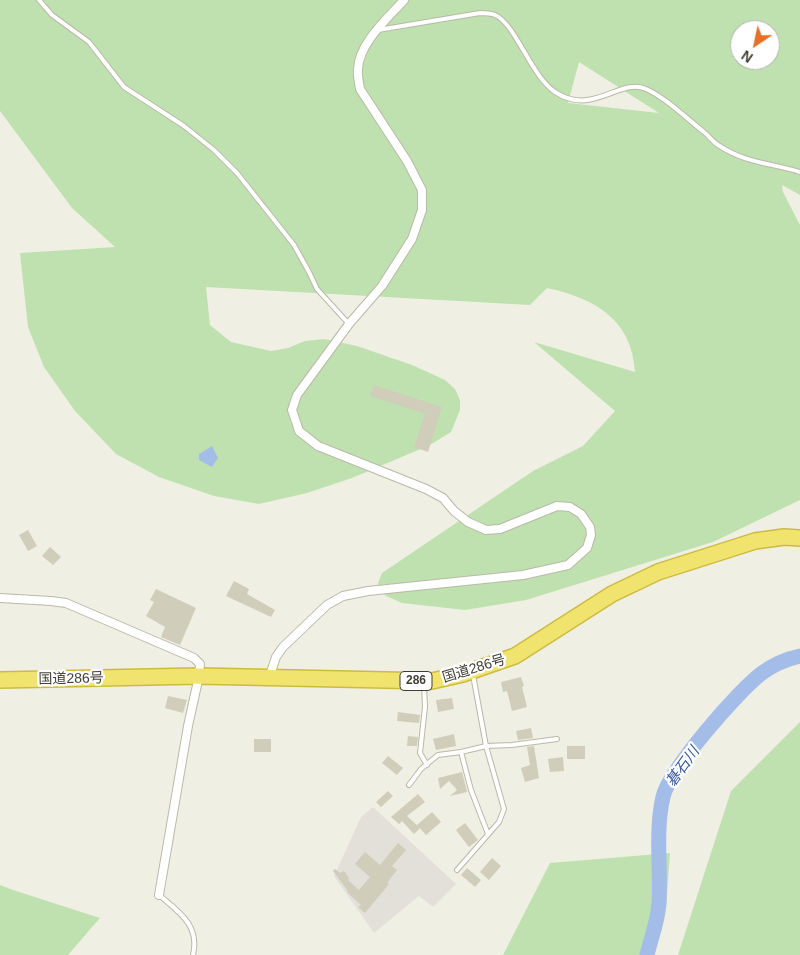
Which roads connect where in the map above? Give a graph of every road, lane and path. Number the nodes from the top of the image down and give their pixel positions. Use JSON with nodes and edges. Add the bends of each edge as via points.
{"nodes":[{"id":1,"x":39,"y":0,"type":"edge"},
{"id":2,"x":404,"y":0,"type":"edge"},
{"id":3,"x":376,"y":30,"type":"junction"},
{"id":4,"x":800,"y":172,"type":"edge"},
{"id":5,"x":349,"y":324,"type":"junction"},
{"id":6,"x":800,"y":538,"type":"edge"},
{"id":7,"x":0,"y":598,"type":"edge"},
{"id":8,"x":473,"y":671,"type":"junction"},
{"id":9,"x":200,"y":676,"type":"junction"},
{"id":10,"x":270,"y":678,"type":"junction"},
{"id":11,"x":0,"y":680,"type":"edge"},
{"id":12,"x":424,"y":681,"type":"junction"},
{"id":13,"x":557,"y":739,"type":"dead end"},
{"id":14,"x":486,"y":746,"type":"junction"},
{"id":15,"x":461,"y":752,"type":"junction"},
{"id":16,"x":427,"y":765,"type":"junction"},
{"id":17,"x":409,"y":785,"type":"dead end"},
{"id":18,"x":488,"y":834,"type":"junction"},
{"id":19,"x":457,"y":870,"type":"dead end"},
{"id":20,"x":158,"y":895,"type":"joint"},
{"id":21,"x":193,"y":955,"type":"edge"}],
"edges":[{"from":1,"to":5,"type":"lane","via":[[52,16],[89,42],[124,87],[214,150],[294,245],[317,289]]},
{"from":2,"to":3,"type":"street"},
{"from":3,"to":4,"type":"lane","via":[[480,13],[496,15],[537,74],[555,92],[571,100],[582,100],[598,99],[625,88],[646,89],[667,101],[732,154]]},
{"from":3,"to":5,"type":"street","via":[[363,51],[358,67],[360,89],[422,190],[422,210],[412,239],[382,286]]},
{"from":5,"to":10,"type":"street","via":[[297,395],[292,410],[294,418],[299,431],[309,440],[426,489],[443,498],[468,522],[486,530],[500,529],[557,506],[570,507],[581,514],[590,527],[591,535],[587,548],[568,564],[523,574],[343,596],[327,605],[283,647]]},
{"from":6,"to":8,"type":"highway","name":"国道286号","number":"286","via":[[755,541],[658,572],[612,594],[515,656]]},
{"from":7,"to":9,"type":"street","via":[[66,603],[194,658],[200,664]]},
{"from":8,"to":12,"type":"highway","name":"国道286号","number":"286"},
{"from":8,"to":14,"type":"lane"},
{"from":9,"to":10,"type":"highway","name":"国道286号","number":"286"},
{"from":9,"to":11,"type":"highway","name":"国道286号","number":"286"},
{"from":9,"to":20,"type":"street"},
{"from":10,"to":12,"type":"highway","name":"国道286号","number":"286"},
{"from":12,"to":16,"type":"lane","via":[[420,753]]},
{"from":13,"to":14,"type":"lane","via":[[512,746]]},
{"from":14,"to":15,"type":"lane"},
{"from":14,"to":18,"type":"lane","via":[[504,810]]},
{"from":15,"to":16,"type":"lane","via":[[438,755]]},
{"from":15,"to":18,"type":"lane"},
{"from":16,"to":17,"type":"lane"},
{"from":18,"to":19,"type":"lane"},
{"from":20,"to":21,"type":"lane","via":[[184,916],[192,928],[195,940]]}]}
